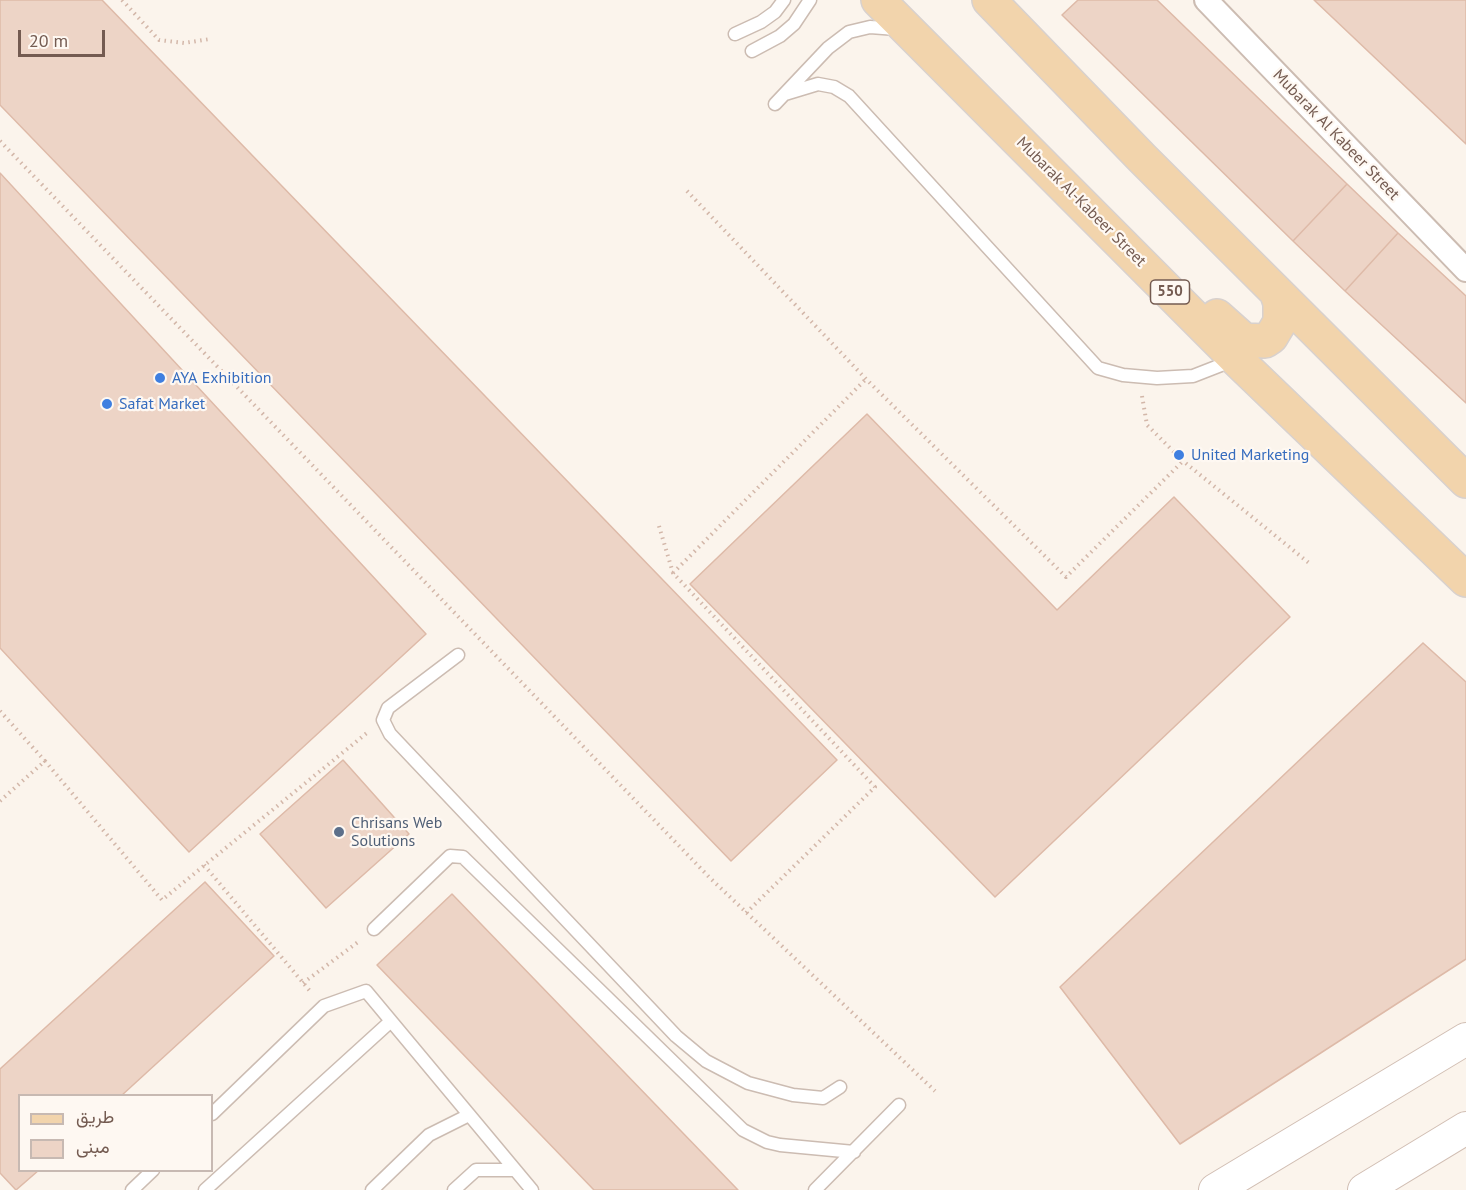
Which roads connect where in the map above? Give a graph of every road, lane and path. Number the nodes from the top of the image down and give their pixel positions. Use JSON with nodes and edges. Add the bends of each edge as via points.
{"nodes":[{"id":1,"x":122,"y":0,"type":"edge"},
{"id":2,"x":784,"y":0,"type":"edge"},
{"id":3,"x":810,"y":0,"type":"edge"},
{"id":4,"x":878,"y":0,"type":"edge"},
{"id":5,"x":989,"y":0,"type":"edge"},
{"id":6,"x":1206,"y":0,"type":"edge"},
{"id":7,"x":909,"y":32,"type":"junction"},
{"id":8,"x":735,"y":34,"type":"dead end"},
{"id":9,"x":210,"y":39,"type":"dead end"},
{"id":10,"x":752,"y":51,"type":"dead end"},
{"id":11,"x":785,"y":94,"type":"junction"},
{"id":12,"x":775,"y":104,"type":"dead end"},
{"id":13,"x":0,"y":141,"type":"edge"},
{"id":14,"x":687,"y":191,"type":"dead end"},
{"id":15,"x":1077,"y":197,"type":"junction"},
{"id":16,"x":1466,"y":270,"type":"edge"},
{"id":17,"x":1277,"y":294,"type":"junction"},
{"id":18,"x":1236,"y":359,"type":"junction"},
{"id":19,"x":1138,"y":376,"type":"junction"},
{"id":20,"x":866,"y":379,"type":"junction"},
{"id":21,"x":1183,"y":460,"type":"junction"},
{"id":22,"x":1466,"y":481,"type":"edge"},
{"id":23,"x":660,"y":526,"type":"dead end"},
{"id":24,"x":1309,"y":563,"type":"dead end"},
{"id":25,"x":673,"y":573,"type":"junction"},
{"id":26,"x":1466,"y":580,"type":"edge"},
{"id":27,"x":458,"y":655,"type":"dead end"},
{"id":28,"x":0,"y":711,"type":"edge"},
{"id":29,"x":383,"y":720,"type":"junction"},
{"id":30,"x":45,"y":761,"type":"junction"},
{"id":31,"x":0,"y":801,"type":"edge"},
{"id":32,"x":204,"y":865,"type":"junction"},
{"id":33,"x":746,"y":913,"type":"junction"},
{"id":34,"x":374,"y":929,"type":"joint"},
{"id":35,"x":303,"y":983,"type":"junction"},
{"id":36,"x":324,"y":1006,"type":"junction"},
{"id":37,"x":391,"y":1021,"type":"junction"},
{"id":38,"x":1466,"y":1039,"type":"edge"},
{"id":39,"x":840,"y":1087,"type":"dead end"},
{"id":40,"x":935,"y":1091,"type":"dead end"},
{"id":41,"x":898,"y":1105,"type":"dead end"},
{"id":42,"x":213,"y":1113,"type":"edge"},
{"id":43,"x":469,"y":1115,"type":"junction"},
{"id":44,"x":1466,"y":1128,"type":"edge"},
{"id":45,"x":854,"y":1152,"type":"junction"},
{"id":46,"x":515,"y":1170,"type":"junction"},
{"id":47,"x":151,"y":1172,"type":"edge"},
{"id":48,"x":132,"y":1190,"type":"edge"},
{"id":49,"x":205,"y":1190,"type":"edge"},
{"id":50,"x":372,"y":1190,"type":"edge"},
{"id":51,"x":454,"y":1190,"type":"edge"},
{"id":52,"x":532,"y":1190,"type":"edge"},
{"id":53,"x":815,"y":1190,"type":"edge"},
{"id":54,"x":1215,"y":1190,"type":"edge"},
{"id":55,"x":1364,"y":1190,"type":"edge"}],
"edges":[{"from":1,"to":9,"type":"path","via":[[159,40],[184,43]]},
{"from":2,"to":8,"type":"lane","via":[[761,22]]},
{"from":3,"to":10,"type":"lane","via":[[794,24]]},
{"from":4,"to":7,"type":"main road","name":"Mubarak Al-Kabeer Street","number":"550"},
{"from":5,"to":17,"type":"main road"},
{"from":6,"to":16,"type":"street","name":"Mubarak Al Kabeer Street"},
{"from":7,"to":11,"type":"lane","via":[[882,27],[849,32],[828,48]]},
{"from":7,"to":15,"type":"main road","name":"Mubarak Al-Kabeer Street","number":"550"},
{"from":11,"to":12,"type":"lane"},
{"from":11,"to":19,"type":"lane","via":[[818,84],[849,96],[1098,368]]},
{"from":13,"to":33,"type":"path"},
{"from":14,"to":20,"type":"path"},
{"from":15,"to":17,"type":"main road","via":[[1131,230],[1244,340],[1264,341],[1275,332],[1281,315]]},
{"from":15,"to":18,"type":"main road","name":"Mubarak Al-Kabeer Street","number":"550"},
{"from":17,"to":22,"type":"main road"},
{"from":18,"to":19,"type":"lane","via":[[1193,376]]},
{"from":18,"to":26,"type":"main road","name":"Mubarak Al-Kabeer Street","number":"550"},
{"from":19,"to":21,"type":"path","via":[[1148,425]]},
{"from":20,"to":21,"type":"path","via":[[1066,577]]},
{"from":20,"to":25,"type":"path"},
{"from":21,"to":24,"type":"path"},
{"from":23,"to":25,"type":"path"},
{"from":25,"to":33,"type":"path","via":[[875,787]]},
{"from":27,"to":29,"type":"lane","via":[[388,708]]},
{"from":28,"to":30,"type":"path"},
{"from":29,"to":32,"type":"path"},
{"from":29,"to":39,"type":"lane","via":[[390,734],[691,1049],[733,1077],[793,1095],[823,1098]]},
{"from":30,"to":31,"type":"path"},
{"from":30,"to":32,"type":"path","via":[[162,900]]},
{"from":32,"to":35,"type":"path"},
{"from":33,"to":40,"type":"path"},
{"from":34,"to":35,"type":"path"},
{"from":34,"to":45,"type":"lane","via":[[450,856],[463,857],[743,1130],[780,1145]]},
{"from":35,"to":36,"type":"path"},
{"from":36,"to":37,"type":"lane","via":[[366,991]]},
{"from":36,"to":42,"type":"lane"},
{"from":37,"to":43,"type":"lane"},
{"from":37,"to":49,"type":"lane"},
{"from":38,"to":54,"type":"main road"},
{"from":41,"to":45,"type":"lane"},
{"from":43,"to":46,"type":"lane"},
{"from":43,"to":50,"type":"lane","via":[[429,1135]]},
{"from":44,"to":55,"type":"main road"},
{"from":45,"to":53,"type":"lane"},
{"from":46,"to":51,"type":"lane","via":[[476,1170]]},
{"from":46,"to":52,"type":"lane"},
{"from":47,"to":48,"type":"lane"}]}
